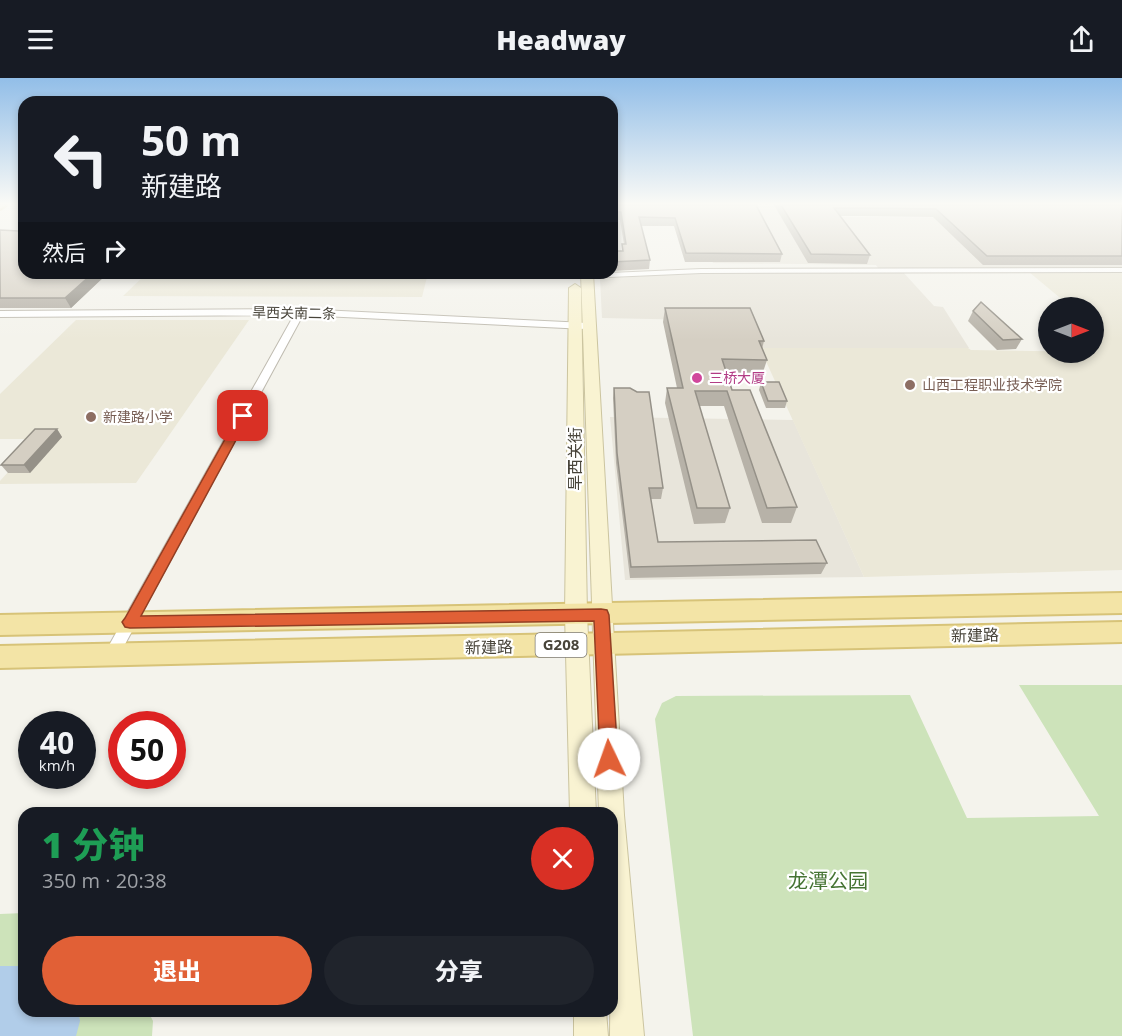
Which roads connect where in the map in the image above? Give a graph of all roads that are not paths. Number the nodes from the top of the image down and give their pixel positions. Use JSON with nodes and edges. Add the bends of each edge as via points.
{"nodes":[{"id":1,"x":1122,"y":270,"type":"edge"},
{"id":2,"x":618,"y":273,"type":"edge"},
{"id":3,"x":583,"y":279,"type":"edge"},
{"id":4,"x":300,"y":312,"type":"junction"},
{"id":5,"x":0,"y":314,"type":"edge"},
{"id":6,"x":581,"y":325,"type":"junction"},
{"id":7,"x":1122,"y":603,"type":"edge"},
{"id":8,"x":576,"y":614,"type":"junction"},
{"id":9,"x":601,"y":615,"type":"junction"},
{"id":10,"x":130,"y":622,"type":"junction"},
{"id":11,"x":0,"y":625,"type":"edge"},
{"id":12,"x":1122,"y":632,"type":"edge"},
{"id":13,"x":604,"y":644,"type":"junction"},
{"id":14,"x":577,"y":645,"type":"junction"},
{"id":15,"x":112,"y":654,"type":"junction"},
{"id":16,"x":0,"y":657,"type":"edge"},
{"id":17,"x":583,"y":807,"type":"edge"},
{"id":18,"x":612,"y":807,"type":"edge"},
{"id":19,"x":618,"y":905,"type":"edge"},
{"id":20,"x":590,"y":1017,"type":"edge"},
{"id":21,"x":591,"y":1036,"type":"edge"},
{"id":22,"x":627,"y":1036,"type":"edge"}],
"edges":[{"from":1,"to":2,"type":"street"},
{"from":3,"to":6,"type":"main road","name":"旱西关街"},
{"from":4,"to":5,"type":"street","name":"旱西关南二条"},
{"from":4,"to":6,"type":"street","name":"旱西关南二条"},
{"from":4,"to":10,"type":"street"},
{"from":6,"to":8,"type":"main road","name":"旱西关街"},
{"from":6,"to":9,"type":"main road","name":"旱西关街"},
{"from":7,"to":9,"type":"main road","name":"新建路","number":"G208"},
{"from":8,"to":9,"type":"main road","name":"新建路","number":"G208"},
{"from":8,"to":10,"type":"main road","name":"新建路","number":"G208"},
{"from":8,"to":14,"type":"main road","name":"旱西关街"},
{"from":9,"to":13,"type":"main road","name":"旱西关街"},
{"from":10,"to":11,"type":"main road","name":"新建路","number":"G208"},
{"from":10,"to":15,"type":"street"},
{"from":12,"to":13,"type":"main road","name":"新建路","number":"G208"},
{"from":13,"to":14,"type":"main road","name":"新建路","number":"G208"},
{"from":13,"to":18,"type":"main road","name":"旱西关街"},
{"from":14,"to":15,"type":"main road","name":"新建路","number":"G208"},
{"from":14,"to":17,"type":"main road","name":"旱西关街"},
{"from":15,"to":16,"type":"main road","name":"新建路","number":"G208"},
{"from":19,"to":22,"type":"main road"},
{"from":20,"to":21,"type":"main road"}]}
